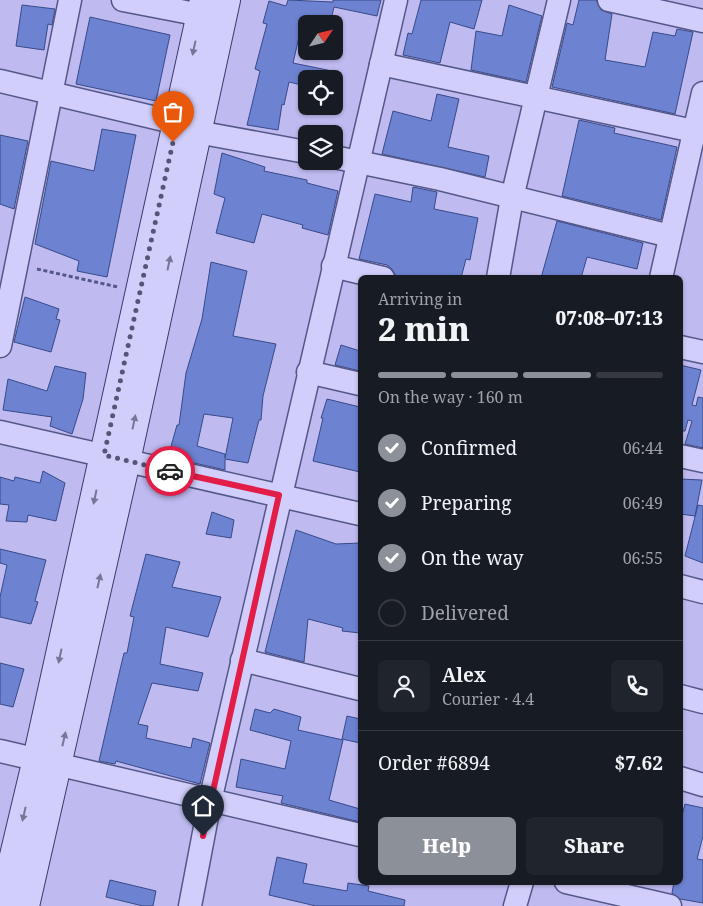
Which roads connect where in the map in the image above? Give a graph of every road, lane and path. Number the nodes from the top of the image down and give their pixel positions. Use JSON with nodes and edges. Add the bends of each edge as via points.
{"nodes":[{"id":1,"x":70,"y":0,"type":"edge"},
{"id":2,"x":123,"y":0,"type":"edge"},
{"id":3,"x":226,"y":0,"type":"edge"},
{"id":4,"x":396,"y":0,"type":"edge"},
{"id":5,"x":559,"y":0,"type":"edge"},
{"id":6,"x":609,"y":0,"type":"edge"},
{"id":7,"x":202,"y":8,"type":"edge"},
{"id":8,"x":703,"y":21,"type":"edge"},
{"id":9,"x":381,"y":64,"type":"junction"},
{"id":10,"x":0,"y":81,"type":"edge"},
{"id":11,"x":51,"y":93,"type":"junction"},
{"id":12,"x":703,"y":93,"type":"edge"},
{"id":13,"x":536,"y":97,"type":"junction"},
{"id":14,"x":187,"y":127,"type":"junction"},
{"id":15,"x":699,"y":132,"type":"edge"},
{"id":16,"x":298,"y":150,"type":"edge"},
{"id":17,"x":343,"y":159,"type":"edge"},
{"id":18,"x":358,"y":162,"type":"junction"},
{"id":19,"x":512,"y":198,"type":"junction"},
{"id":20,"x":670,"y":236,"type":"junction"},
{"id":21,"x":17,"y":265,"type":"junction"},
{"id":22,"x":333,"y":266,"type":"junction"},
{"id":23,"x":370,"y":275,"type":"edge"},
{"id":24,"x":499,"y":275,"type":"edge"},
{"id":25,"x":661,"y":275,"type":"edge"},
{"id":26,"x":140,"y":292,"type":"junction"},
{"id":27,"x":0,"y":346,"type":"edge"},
{"id":28,"x":683,"y":348,"type":"edge"},
{"id":29,"x":703,"y":352,"type":"edge"},
{"id":30,"x":308,"y":372,"type":"junction"},
{"id":31,"x":358,"y":384,"type":"edge"},
{"id":32,"x":0,"y":432,"type":"edge"},
{"id":33,"x":683,"y":457,"type":"edge"},
{"id":34,"x":115,"y":458,"type":"junction"},
{"id":35,"x":703,"y":461,"type":"edge"},
{"id":36,"x":279,"y":495,"type":"junction"},
{"id":37,"x":358,"y":514,"type":"edge"},
{"id":38,"x":683,"y":587,"type":"edge"},
{"id":39,"x":703,"y":592,"type":"edge"},
{"id":40,"x":242,"y":660,"type":"junction"},
{"id":41,"x":358,"y":689,"type":"edge"},
{"id":42,"x":683,"y":697,"type":"edge"},
{"id":43,"x":703,"y":702,"type":"edge"},
{"id":44,"x":0,"y":751,"type":"edge"},
{"id":45,"x":48,"y":762,"type":"junction"},
{"id":46,"x":683,"y":779,"type":"edge"},
{"id":47,"x":703,"y":785,"type":"edge"},
{"id":48,"x":210,"y":801,"type":"junction"},
{"id":49,"x":358,"y":835,"type":"edge"},
{"id":50,"x":521,"y":885,"type":"edge"},
{"id":51,"x":579,"y":885,"type":"edge"},
{"id":52,"x":2,"y":906,"type":"edge"},
{"id":53,"x":25,"y":906,"type":"edge"},
{"id":54,"x":190,"y":906,"type":"edge"},
{"id":55,"x":515,"y":906,"type":"edge"},
{"id":56,"x":670,"y":906,"type":"edge"}],
"edges":[{"from":1,"to":11,"type":"street"},
{"from":2,"to":7,"type":"street"},
{"from":3,"to":14,"type":"street"},
{"from":4,"to":9,"type":"street"},
{"from":5,"to":13,"type":"street"},
{"from":6,"to":8,"type":"street"},
{"from":7,"to":14,"type":"street","one_way":true},
{"from":9,"to":13,"type":"street"},
{"from":9,"to":18,"type":"street"},
{"from":10,"to":11,"type":"street"},
{"from":11,"to":14,"type":"street"},
{"from":11,"to":21,"type":"street"},
{"from":12,"to":15,"type":"street"},
{"from":13,"to":15,"type":"street"},
{"from":13,"to":19,"type":"street"},
{"from":14,"to":16,"type":"street"},
{"from":14,"to":26,"type":"street"},
{"from":34,"to":14,"type":"street","one_way":true},
{"from":15,"to":20,"type":"street"},
{"from":17,"to":18,"type":"street"},
{"from":18,"to":19,"type":"street"},
{"from":18,"to":22,"type":"street"},
{"from":19,"to":20,"type":"street"},
{"from":19,"to":24,"type":"street"},
{"from":20,"to":25,"type":"street"},
{"from":21,"to":26,"type":"path"},
{"from":21,"to":27,"type":"street"},
{"from":22,"to":23,"type":"street"},
{"from":22,"to":30,"type":"street"},
{"from":26,"to":34,"type":"street"},
{"from":28,"to":29,"type":"street"},
{"from":30,"to":31,"type":"street"},
{"from":30,"to":36,"type":"street"},
{"from":32,"to":34,"type":"street"},
{"from":33,"to":35,"type":"street"},
{"from":34,"to":36,"type":"street"},
{"from":34,"to":45,"type":"street"},
{"from":36,"to":37,"type":"street"},
{"from":36,"to":40,"type":"street"},
{"from":38,"to":39,"type":"street"},
{"from":40,"to":41,"type":"street"},
{"from":40,"to":48,"type":"street"},
{"from":42,"to":43,"type":"street"},
{"from":44,"to":45,"type":"street"},
{"from":45,"to":48,"type":"street"},
{"from":45,"to":52,"type":"street","one_way":true},
{"from":45,"to":53,"type":"street"},
{"from":46,"to":47,"type":"street"},
{"from":48,"to":49,"type":"street"},
{"from":48,"to":54,"type":"street"},
{"from":50,"to":55,"type":"street"},
{"from":51,"to":56,"type":"street"}]}
